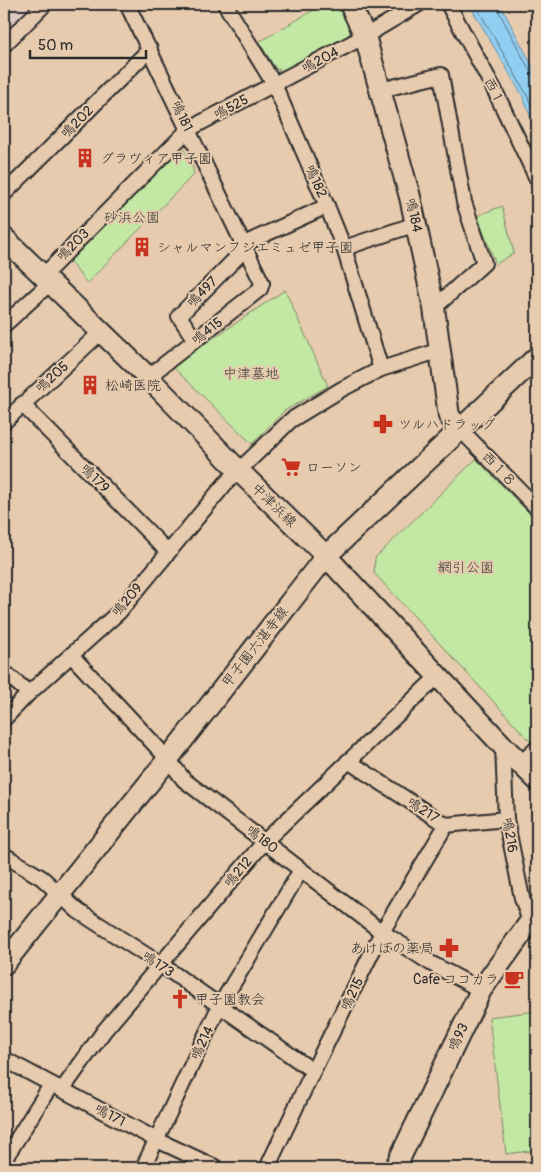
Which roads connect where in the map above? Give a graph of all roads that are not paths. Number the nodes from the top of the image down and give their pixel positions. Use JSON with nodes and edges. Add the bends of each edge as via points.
{"nodes":[{"id":1,"x":45,"y":4,"type":"edge"},
{"id":2,"x":127,"y":4,"type":"edge"},
{"id":3,"x":225,"y":4,"type":"edge"},
{"id":4,"x":350,"y":4,"type":"edge"},
{"id":5,"x":419,"y":4,"type":"edge"},
{"id":6,"x":448,"y":4,"type":"edge"},
{"id":7,"x":365,"y":36,"type":"junction"},
{"id":8,"x":4,"y":45,"type":"edge"},
{"id":9,"x":150,"y":49,"type":"junction"},
{"id":10,"x":274,"y":84,"type":"junction"},
{"id":11,"x":382,"y":90,"type":"junction"},
{"id":12,"x":189,"y":129,"type":"junction"},
{"id":13,"x":537,"y":179,"type":"edge"},
{"id":14,"x":4,"y":194,"type":"edge"},
{"id":15,"x":327,"y":206,"type":"junction"},
{"id":16,"x":416,"y":224,"type":"junction"},
{"id":17,"x":4,"y":238,"type":"edge"},
{"id":18,"x":245,"y":246,"type":"junction"},
{"id":19,"x":344,"y":248,"type":"junction"},
{"id":20,"x":46,"y":280,"type":"junction"},
{"id":21,"x":262,"y":283,"type":"joint"},
{"id":22,"x":434,"y":308,"type":"junction"},
{"id":23,"x":4,"y":325,"type":"edge"},
{"id":24,"x":101,"y":332,"type":"junction"},
{"id":25,"x":195,"y":340,"type":"junction"},
{"id":26,"x":441,"y":350,"type":"junction"},
{"id":27,"x":537,"y":357,"type":"edge"},
{"id":28,"x":381,"y":369,"type":"junction"},
{"id":29,"x":148,"y":377,"type":"junction"},
{"id":30,"x":22,"y":404,"type":"junction"},
{"id":31,"x":4,"y":422,"type":"edge"},
{"id":32,"x":461,"y":430,"type":"junction"},
{"id":33,"x":238,"y":470,"type":"junction"},
{"id":34,"x":537,"y":508,"type":"edge"},
{"id":35,"x":168,"y":552,"type":"junction"},
{"id":36,"x":326,"y":556,"type":"junction"},
{"id":37,"x":72,"y":655,"type":"junction"},
{"id":38,"x":4,"y":672,"type":"edge"},
{"id":39,"x":438,"y":676,"type":"junction"},
{"id":40,"x":29,"y":693,"type":"junction"},
{"id":41,"x":4,"y":718,"type":"edge"},
{"id":42,"x":503,"y":746,"type":"junction"},
{"id":43,"x":537,"y":748,"type":"edge"},
{"id":44,"x":168,"y":759,"type":"junction"},
{"id":45,"x":348,"y":761,"type":"junction"},
{"id":46,"x":521,"y":763,"type":"junction"},
{"id":47,"x":537,"y":780,"type":"edge"},
{"id":48,"x":506,"y":819,"type":"junction"},
{"id":49,"x":446,"y":825,"type":"junction"},
{"id":50,"x":265,"y":841,"type":"junction"},
{"id":51,"x":4,"y":855,"type":"edge"},
{"id":52,"x":301,"y":870,"type":"junction"},
{"id":53,"x":61,"y":894,"type":"junction"},
{"id":54,"x":534,"y":918,"type":"edge"},
{"id":55,"x":382,"y":932,"type":"junction"},
{"id":56,"x":4,"y":964,"type":"edge"},
{"id":57,"x":160,"y":964,"type":"junction"},
{"id":58,"x":481,"y":990,"type":"junction"},
{"id":59,"x":219,"y":1007,"type":"junction"},
{"id":60,"x":4,"y":1059,"type":"edge"},
{"id":61,"x":313,"y":1071,"type":"junction"},
{"id":62,"x":56,"y":1088,"type":"junction"},
{"id":63,"x":157,"y":1140,"type":"junction"},
{"id":64,"x":4,"y":1160,"type":"edge"},
{"id":65,"x":143,"y":1168,"type":"edge"},
{"id":66,"x":217,"y":1168,"type":"edge"},
{"id":67,"x":268,"y":1168,"type":"edge"},
{"id":68,"x":395,"y":1168,"type":"edge"}],
"edges":[{"from":1,"to":8,"type":"street"},
{"from":2,"to":9,"type":"street","name":"鳴181"},
{"from":3,"to":10,"type":"street","name":"鳴182"},
{"from":4,"to":7,"type":"street","name":"鳴184"},
{"from":5,"to":7,"type":"street","name":"鳴204"},
{"from":6,"to":13,"type":"street","name":"西１"},
{"from":7,"to":10,"type":"street","name":"鳴204"},
{"from":7,"to":11,"type":"street","name":"鳴184"},
{"from":9,"to":12,"type":"street","name":"鳴181"},
{"from":9,"to":14,"type":"street","name":"鳴202"},
{"from":10,"to":12,"type":"street","name":"鳴525"},
{"from":10,"to":15,"type":"street","name":"鳴182"},
{"from":11,"to":16,"type":"street","name":"鳴184"},
{"from":11,"to":22,"type":"street","via":[[441,75],[464,202],[484,263]]},
{"from":12,"to":18,"type":"street","name":"鳴181"},
{"from":12,"to":20,"type":"street","name":"鳴203"},
{"from":15,"to":18,"type":"street"},
{"from":15,"to":19,"type":"street","name":"鳴182"},
{"from":16,"to":19,"type":"street"},
{"from":16,"to":22,"type":"street","name":"鳴184"},
{"from":17,"to":20,"type":"street","name":"中津浜線"},
{"from":18,"to":21,"type":"street","name":"鳴181"},
{"from":18,"to":25,"type":"street","name":"鳴497","via":[[179,316]]},
{"from":19,"to":28,"type":"street","name":"鳴182"},
{"from":20,"to":23,"type":"street","name":"鳴203"},
{"from":20,"to":24,"type":"street","name":"中津浜線"},
{"from":21,"to":25,"type":"street","name":"鳴415","via":[[260,289]]},
{"from":22,"to":26,"type":"street","name":"鳴184"},
{"from":24,"to":29,"type":"street","name":"中津浜線"},
{"from":24,"to":30,"type":"street","name":"鳴205"},
{"from":25,"to":29,"type":"street","name":"鳴415"},
{"from":26,"to":28,"type":"street","name":"鳴209"},
{"from":26,"to":32,"type":"street","name":"鳴184","via":[[449,416]]},
{"from":27,"to":32,"type":"street","name":"甲子園六湛寺線"},
{"from":28,"to":33,"type":"street","name":"鳴209","via":[[291,420]]},
{"from":29,"to":33,"type":"street","name":"中津浜線"},
{"from":30,"to":31,"type":"street","name":"鳴205"},
{"from":30,"to":35,"type":"street","name":"鳴179"},
{"from":32,"to":34,"type":"street","name":"西１８"},
{"from":32,"to":36,"type":"street","name":"甲子園六湛寺線"},
{"from":33,"to":35,"type":"street","name":"鳴209"},
{"from":33,"to":36,"type":"street","name":"中津浜線"},
{"from":35,"to":37,"type":"street","name":"鳴209","via":[[119,612]]},
{"from":36,"to":39,"type":"street","name":"中津浜線"},
{"from":36,"to":44,"type":"street","name":"甲子園六湛寺線"},
{"from":37,"to":40,"type":"street","name":"鳴209"},
{"from":37,"to":44,"type":"street","name":"鳴180"},
{"from":38,"to":40,"type":"street"},
{"from":39,"to":42,"type":"street","name":"中津浜線"},
{"from":39,"to":45,"type":"street","name":"鳴212"},
{"from":40,"to":41,"type":"street","name":"鳴209"},
{"from":42,"to":46,"type":"street","name":"中津浜線"},
{"from":42,"to":48,"type":"street","name":"鳴216"},
{"from":43,"to":46,"type":"street"},
{"from":44,"to":50,"type":"street","name":"鳴180","via":[[184,780]]},
{"from":44,"to":53,"type":"street","name":"甲子園六湛寺線"},
{"from":45,"to":49,"type":"street","name":"鳴217"},
{"from":45,"to":50,"type":"street","name":"鳴212"},
{"from":46,"to":47,"type":"street","name":"中津浜線"},
{"from":48,"to":49,"type":"street","name":"鳴217"},
{"from":48,"to":54,"type":"street","name":"鳴216","via":[[522,898]]},
{"from":49,"to":55,"type":"street","name":"鳴215"},
{"from":50,"to":52,"type":"street","name":"鳴180"},
{"from":50,"to":57,"type":"street","name":"鳴212"},
{"from":51,"to":53,"type":"street","name":"鳴173"},
{"from":52,"to":55,"type":"street","name":"鳴180"},
{"from":52,"to":59,"type":"street","name":"鳴214"},
{"from":53,"to":56,"type":"street","name":"甲子園六湛寺線"},
{"from":53,"to":57,"type":"street","name":"鳴173","via":[[78,911]]},
{"from":54,"to":58,"type":"street","name":"鳴93"},
{"from":55,"to":58,"type":"street","name":"鳴180"},
{"from":55,"to":61,"type":"street","name":"鳴215"},
{"from":57,"to":59,"type":"street","name":"鳴173"},
{"from":57,"to":62,"type":"street","name":"鳴212"},
{"from":58,"to":68,"type":"street","name":"鳴93"},
{"from":59,"to":61,"type":"street","name":"鳴173"},
{"from":59,"to":63,"type":"street","name":"鳴214"},
{"from":60,"to":62,"type":"street","name":"鳴171"},
{"from":61,"to":67,"type":"street","name":"鳴215"},
{"from":62,"to":63,"type":"street","name":"鳴171"},
{"from":62,"to":64,"type":"street","name":"鳴212"},
{"from":63,"to":65,"type":"street","name":"鳴214"},
{"from":63,"to":66,"type":"street","name":"鳴171"}]}
